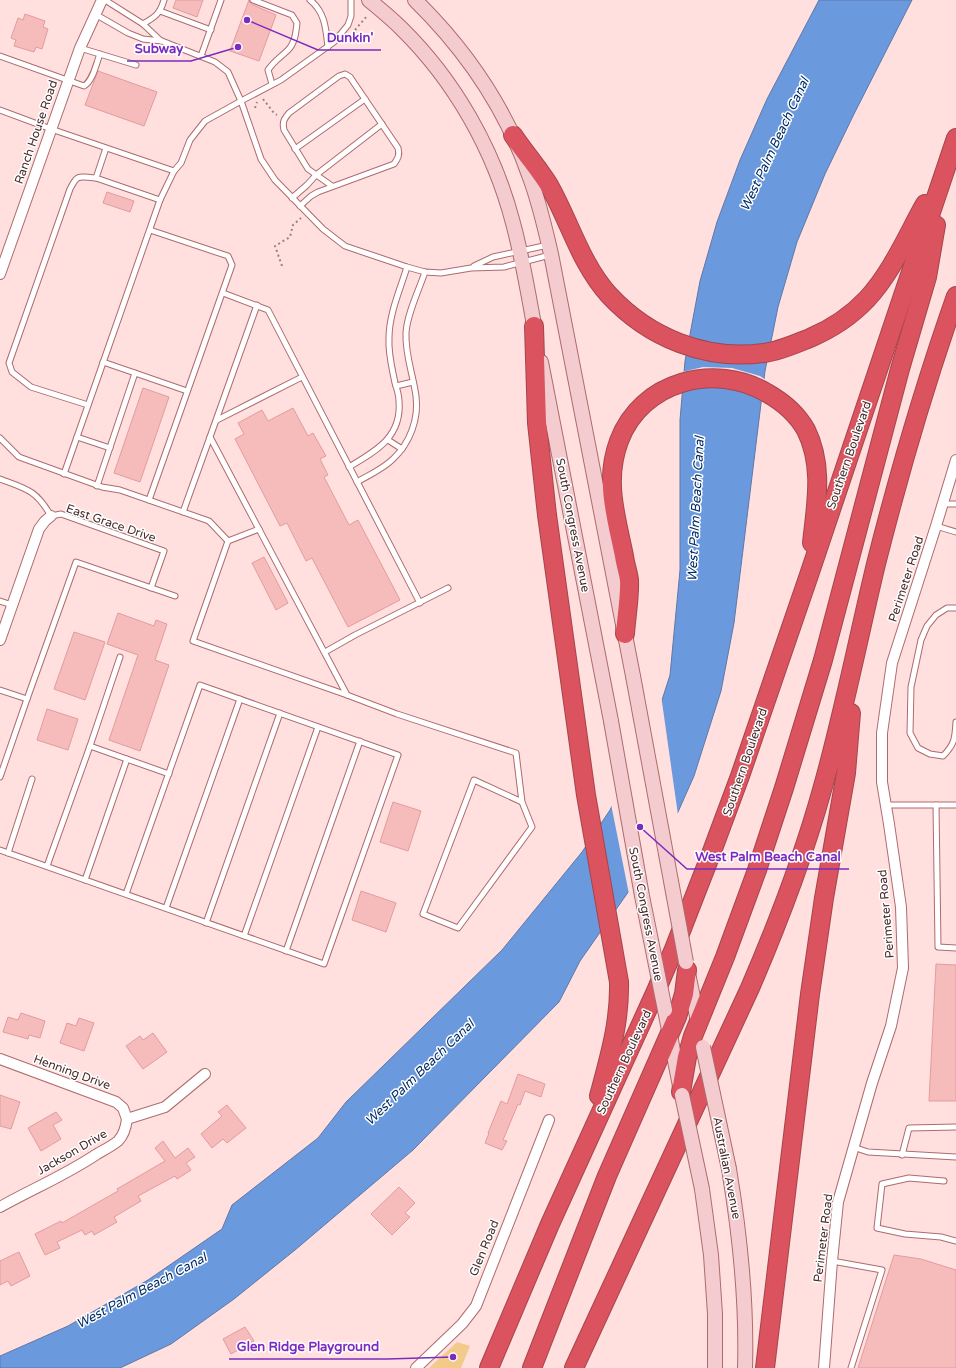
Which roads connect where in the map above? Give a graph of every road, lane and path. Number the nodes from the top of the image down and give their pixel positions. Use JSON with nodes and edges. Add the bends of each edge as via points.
{"nodes":[{"id":1,"x":102,"y":0,"type":"edge"},
{"id":2,"x":105,"y":0,"type":"edge"},
{"id":3,"x":164,"y":0,"type":"edge"},
{"id":4,"x":221,"y":0,"type":"edge"},
{"id":5,"x":253,"y":0,"type":"edge"},
{"id":6,"x":310,"y":0,"type":"edge"},
{"id":7,"x":352,"y":0,"type":"edge"},
{"id":8,"x":369,"y":0,"type":"edge"},
{"id":9,"x":415,"y":0,"type":"edge"},
{"id":10,"x":160,"y":11,"type":"junction"},
{"id":11,"x":95,"y":14,"type":"junction"},
{"id":12,"x":143,"y":24,"type":"junction"},
{"id":13,"x":211,"y":30,"type":"junction"},
{"id":14,"x":162,"y":41,"type":"junction"},
{"id":15,"x":328,"y":47,"type":"junction"},
{"id":16,"x":80,"y":48,"type":"junction"},
{"id":17,"x":100,"y":54,"type":"junction"},
{"id":18,"x":0,"y":56,"type":"edge"},
{"id":19,"x":201,"y":56,"type":"junction"},
{"id":20,"x":136,"y":65,"type":"dead end"},
{"id":21,"x":68,"y":81,"type":"junction"},
{"id":22,"x":272,"y":84,"type":"junction"},
{"id":23,"x":263,"y":98,"type":"dead end"},
{"id":24,"x":365,"y":99,"type":"junction"},
{"id":25,"x":241,"y":101,"type":"junction"},
{"id":26,"x":0,"y":110,"type":"edge"},
{"id":27,"x":284,"y":118,"type":"junction"},
{"id":28,"x":382,"y":124,"type":"junction"},
{"id":29,"x":51,"y":129,"type":"junction"},
{"id":30,"x":513,"y":136,"type":"junction"},
{"id":31,"x":956,"y":138,"type":"edge"},
{"id":32,"x":106,"y":148,"type":"junction"},
{"id":33,"x":295,"y":149,"type":"junction"},
{"id":34,"x":948,"y":162,"type":"junction"},
{"id":35,"x":174,"y":171,"type":"junction"},
{"id":36,"x":316,"y":175,"type":"junction"},
{"id":37,"x":96,"y":178,"type":"junction"},
{"id":38,"x":332,"y":186,"type":"junction"},
{"id":39,"x":292,"y":198,"type":"junction"},
{"id":40,"x":160,"y":200,"type":"junction"},
{"id":41,"x":300,"y":206,"type":"junction"},
{"id":42,"x":307,"y":213,"type":"junction"},
{"id":43,"x":150,"y":230,"type":"junction"},
{"id":44,"x":550,"y":250,"type":"junction"},
{"id":45,"x":521,"y":257,"type":"junction"},
{"id":46,"x":282,"y":266,"type":"dead end"},
{"id":47,"x":407,"y":267,"type":"junction"},
{"id":48,"x":471,"y":268,"type":"junction"},
{"id":49,"x":425,"y":272,"type":"junction"},
{"id":50,"x":0,"y":274,"type":"edge"},
{"id":51,"x":223,"y":293,"type":"junction"},
{"id":52,"x":956,"y":296,"type":"edge"},
{"id":53,"x":257,"y":305,"type":"junction"},
{"id":54,"x":534,"y":326,"type":"junction"},
{"id":55,"x":103,"y":362,"type":"junction"},
{"id":56,"x":135,"y":373,"type":"junction"},
{"id":57,"x":302,"y":377,"type":"junction"},
{"id":58,"x":413,"y":382,"type":"junction"},
{"id":59,"x":396,"y":386,"type":"junction"},
{"id":60,"x":187,"y":392,"type":"junction"},
{"id":61,"x":88,"y":405,"type":"junction"},
{"id":62,"x":217,"y":420,"type":"junction"},
{"id":63,"x":77,"y":437,"type":"junction"},
{"id":64,"x":210,"y":437,"type":"junction"},
{"id":65,"x":0,"y":438,"type":"edge"},
{"id":66,"x":388,"y":440,"type":"junction"},
{"id":67,"x":110,"y":448,"type":"junction"},
{"id":68,"x":402,"y":449,"type":"junction"},
{"id":69,"x":956,"y":460,"type":"edge"},
{"id":70,"x":349,"y":467,"type":"junction"},
{"id":71,"x":64,"y":474,"type":"junction"},
{"id":72,"x":0,"y":479,"type":"edge"},
{"id":73,"x":357,"y":482,"type":"junction"},
{"id":74,"x":97,"y":486,"type":"junction"},
{"id":75,"x":148,"y":500,"type":"junction"},
{"id":76,"x":943,"y":504,"type":"junction"},
{"id":77,"x":956,"y":504,"type":"edge"},
{"id":78,"x":184,"y":512,"type":"junction"},
{"id":79,"x":51,"y":516,"type":"junction"},
{"id":80,"x":936,"y":526,"type":"junction"},
{"id":81,"x":259,"y":529,"type":"junction"},
{"id":82,"x":956,"y":532,"type":"edge"},
{"id":83,"x":228,"y":541,"type":"junction"},
{"id":84,"x":809,"y":575,"type":"junction"},
{"id":85,"x":151,"y":588,"type":"junction"},
{"id":86,"x":448,"y":588,"type":"dead end"},
{"id":87,"x":175,"y":596,"type":"dead end"},
{"id":88,"x":0,"y":601,"type":"edge"},
{"id":89,"x":420,"y":603,"type":"junction"},
{"id":90,"x":12,"y":605,"type":"junction"},
{"id":91,"x":956,"y":608,"type":"edge"},
{"id":92,"x":625,"y":634,"type":"junction"},
{"id":93,"x":0,"y":640,"type":"edge"},
{"id":94,"x":856,"y":646,"type":"junction"},
{"id":95,"x":325,"y":652,"type":"junction"},
{"id":96,"x":120,"y":657,"type":"dead end"},
{"id":97,"x":0,"y":690,"type":"edge"},
{"id":98,"x":347,"y":695,"type":"junction"},
{"id":99,"x":26,"y":699,"type":"junction"},
{"id":100,"x":240,"y":699,"type":"junction"},
{"id":101,"x":280,"y":713,"type":"junction"},
{"id":102,"x":956,"y":722,"type":"edge"},
{"id":103,"x":318,"y":727,"type":"junction"},
{"id":104,"x":360,"y":741,"type":"junction"},
{"id":105,"x":90,"y":746,"type":"junction"},
{"id":106,"x":127,"y":759,"type":"junction"},
{"id":107,"x":169,"y":774,"type":"junction"},
{"id":108,"x":0,"y":777,"type":"edge"},
{"id":109,"x":32,"y":779,"type":"dead end"},
{"id":110,"x":522,"y":802,"type":"junction"},
{"id":111,"x":886,"y":805,"type":"junction"},
{"id":112,"x":936,"y":805,"type":"junction"},
{"id":113,"x":956,"y":805,"type":"edge"},
{"id":114,"x":0,"y":850,"type":"edge"},
{"id":115,"x":8,"y":853,"type":"junction"},
{"id":116,"x":47,"y":866,"type":"junction"},
{"id":117,"x":85,"y":880,"type":"junction"},
{"id":118,"x":126,"y":894,"type":"junction"},
{"id":119,"x":166,"y":908,"type":"junction"},
{"id":120,"x":206,"y":923,"type":"junction"},
{"id":121,"x":244,"y":936,"type":"junction"},
{"id":122,"x":956,"y":948,"type":"edge"},
{"id":123,"x":286,"y":951,"type":"junction"},
{"id":124,"x":686,"y":966,"type":"junction"},
{"id":125,"x":698,"y":1022,"type":"junction"},
{"id":126,"x":669,"y":1034,"type":"junction"},
{"id":127,"x":0,"y":1059,"type":"edge"},
{"id":128,"x":205,"y":1074,"type":"dead end"},
{"id":129,"x":682,"y":1094,"type":"junction"},
{"id":130,"x":127,"y":1119,"type":"junction"},
{"id":131,"x":549,"y":1120,"type":"dead end"},
{"id":132,"x":956,"y":1127,"type":"edge"},
{"id":133,"x":586,"y":1143,"type":"junction"},
{"id":134,"x":853,"y":1147,"type":"junction"},
{"id":135,"x":902,"y":1155,"type":"junction"},
{"id":136,"x":956,"y":1157,"type":"edge"},
{"id":137,"x":944,"y":1181,"type":"dead end"},
{"id":138,"x":0,"y":1207,"type":"edge"},
{"id":139,"x":956,"y":1242,"type":"edge"},
{"id":140,"x":832,"y":1261,"type":"junction"},
{"id":141,"x":416,"y":1368,"type":"edge"},
{"id":142,"x":489,"y":1368,"type":"edge"},
{"id":143,"x":532,"y":1368,"type":"edge"},
{"id":144,"x":574,"y":1368,"type":"edge"},
{"id":145,"x":715,"y":1368,"type":"edge"},
{"id":146,"x":745,"y":1368,"type":"edge"},
{"id":147,"x":765,"y":1368,"type":"edge"},
{"id":148,"x":824,"y":1368,"type":"edge"},
{"id":149,"x":851,"y":1368,"type":"edge"}],
"edges":[{"from":1,"to":11,"type":"street","name":"Ranch House Road"},
{"from":2,"to":12,"type":"lane"},
{"from":3,"to":10,"type":"lane"},
{"from":4,"to":13,"type":"lane"},
{"from":5,"to":22,"type":"lane","via":[[292,15],[297,23],[294,40],[289,49],[268,70]]},
{"from":6,"to":15,"type":"lane","via":[[322,14]]},
{"from":7,"to":15,"type":"lane","via":[[348,26]]},
{"from":8,"to":45,"type":"main road","name":"South Congress Avenue","via":[[414,42],[464,109],[498,177]]},
{"from":9,"to":30,"type":"main road","via":[[443,30],[482,80]]},
{"from":10,"to":12,"type":"lane","via":[[155,18]]},
{"from":10,"to":13,"type":"lane"},
{"from":11,"to":14,"type":"lane","via":[[128,33]]},
{"from":11,"to":16,"type":"street","name":"Ranch House Road"},
{"from":12,"to":14,"type":"lane"},
{"from":13,"to":19,"type":"lane"},
{"from":14,"to":19,"type":"lane"},
{"from":15,"to":22,"type":"lane"},
{"from":16,"to":17,"type":"lane"},
{"from":16,"to":21,"type":"street","name":"Ranch House Road"},
{"from":17,"to":20,"type":"lane"},
{"from":17,"to":21,"type":"lane","via":[[87,84],[84,86]]},
{"from":18,"to":21,"type":"lane"},
{"from":19,"to":25,"type":"lane","via":[[228,72]]},
{"from":21,"to":29,"type":"street","name":"Ranch House Road"},
{"from":22,"to":25,"type":"lane"},
{"from":23,"to":27,"type":"path","via":[[274,113]]},
{"from":24,"to":27,"type":"lane","via":[[350,77],[345,74]]},
{"from":24,"to":28,"type":"lane"},
{"from":24,"to":33,"type":"lane"},
{"from":25,"to":35,"type":"lane","via":[[205,121],[190,140],[181,163]]},
{"from":25,"to":39,"type":"lane","via":[[261,159],[275,180]]},
{"from":26,"to":29,"type":"lane"},
{"from":27,"to":33,"type":"lane","via":[[284,130]]},
{"from":28,"to":36,"type":"lane"},
{"from":28,"to":38,"type":"lane","via":[[398,148],[398,158],[394,164]]},
{"from":29,"to":32,"type":"lane"},
{"from":29,"to":50,"type":"street","name":"Ranch House Road"},
{"from":30,"to":34,"type":"highway","via":[[550,186],[581,252],[609,296],[634,317],[688,348],[736,355],[765,353],[787,347],[820,333],[855,310],[888,272]]},
{"from":30,"to":44,"type":"main road","via":[[536,194]]},
{"from":31,"to":34,"type":"highway","name":"Southern Boulevard"},
{"from":32,"to":35,"type":"lane"},
{"from":32,"to":37,"type":"lane"},
{"from":33,"to":36,"type":"lane","via":[[308,169]]},
{"from":34,"to":84,"type":"highway","name":"Southern Boulevard"},
{"from":34,"to":125,"type":"highway","via":[[927,277],[823,660],[757,870],[720,971]]},
{"from":35,"to":40,"type":"lane"},
{"from":36,"to":38,"type":"lane"},
{"from":36,"to":39,"type":"lane"},
{"from":37,"to":40,"type":"lane"},
{"from":37,"to":61,"type":"lane","via":[[79,177],[70,189],[9,363],[12,372],[31,387]]},
{"from":38,"to":41,"type":"lane","via":[[311,196]]},
{"from":39,"to":41,"type":"lane"},
{"from":40,"to":43,"type":"lane"},
{"from":41,"to":42,"type":"lane"},
{"from":42,"to":46,"type":"path","via":[[293,225],[290,237],[275,246]]},
{"from":42,"to":47,"type":"lane","via":[[345,246]]},
{"from":43,"to":51,"type":"lane","via":[[228,256],[232,265]]},
{"from":43,"to":55,"type":"lane"},
{"from":44,"to":45,"type":"lane"},
{"from":44,"to":45,"type":"lane"},
{"from":44,"to":92,"type":"main road"},
{"from":45,"to":48,"type":"lane","via":[[493,257]]},
{"from":45,"to":48,"type":"lane","via":[[504,267]]},
{"from":45,"to":54,"type":"main road","name":"South Congress Avenue"},
{"from":47,"to":49,"type":"lane"},
{"from":47,"to":59,"type":"lane","via":[[390,322],[389,355]]},
{"from":48,"to":49,"type":"lane","via":[[451,272]]},
{"from":49,"to":58,"type":"lane","via":[[406,330],[406,346]]},
{"from":51,"to":53,"type":"lane"},
{"from":51,"to":60,"type":"lane"},
{"from":52,"to":94,"type":"highway","via":[[897,485]]},
{"from":53,"to":57,"type":"lane","via":[[268,310]]},
{"from":53,"to":62,"type":"lane"},
{"from":54,"to":126,"type":"main road","name":"South Congress Avenue","bridge":true},
{"from":54,"to":133,"type":"highway","via":[[537,423],[546,508],[589,810],[619,982],[618,1014],[612,1048]]},
{"from":55,"to":56,"type":"lane"},
{"from":55,"to":61,"type":"lane"},
{"from":56,"to":60,"type":"lane"},
{"from":56,"to":67,"type":"lane"},
{"from":57,"to":62,"type":"lane"},
{"from":57,"to":70,"type":"lane"},
{"from":58,"to":59,"type":"lane"},
{"from":58,"to":68,"type":"lane","via":[[417,411],[414,425]]},
{"from":59,"to":66,"type":"lane","via":[[399,415]]},
{"from":60,"to":75,"type":"lane"},
{"from":61,"to":63,"type":"lane"},
{"from":62,"to":64,"type":"lane"},
{"from":63,"to":67,"type":"lane"},
{"from":63,"to":71,"type":"lane"},
{"from":64,"to":78,"type":"lane"},
{"from":64,"to":81,"type":"lane"},
{"from":65,"to":71,"type":"lane","via":[[19,457]]},
{"from":66,"to":68,"type":"lane"},
{"from":66,"to":70,"type":"lane"},
{"from":67,"to":74,"type":"lane"},
{"from":68,"to":73,"type":"lane","via":[[393,460]]},
{"from":69,"to":76,"type":"street","name":"Perimeter Road"},
{"from":70,"to":73,"type":"lane"},
{"from":71,"to":74,"type":"lane"},
{"from":72,"to":79,"type":"lane","via":[[29,490],[39,497]]},
{"from":73,"to":89,"type":"lane"},
{"from":74,"to":75,"type":"lane","via":[[120,490]]},
{"from":75,"to":78,"type":"lane"},
{"from":76,"to":77,"type":"lane"},
{"from":76,"to":80,"type":"street","name":"Perimeter Road"},
{"from":78,"to":83,"type":"lane","via":[[209,520]]},
{"from":79,"to":85,"type":"lane","name":"East Grace Drive","via":[[61,514],[164,552]]},
{"from":79,"to":90,"type":"street","via":[[39,528]]},
{"from":80,"to":82,"type":"lane"},
{"from":80,"to":111,"type":"street","name":"Perimeter Road","via":[[892,663],[882,733],[882,782]]},
{"from":81,"to":83,"type":"lane"},
{"from":81,"to":95,"type":"lane"},
{"from":83,"to":98,"type":"lane","via":[[193,641]]},
{"from":84,"to":92,"type":"highway","via":[[817,492],[816,463],[810,441],[800,421],[786,405],[753,385],[723,378],[703,378],[679,383],[652,396],[630,419],[619,439],[611,469],[612,493],[629,580]]},
{"from":84,"to":133,"type":"highway","name":"Southern Boulevard","via":[[694,899],[644,1018]]},
{"from":85,"to":87,"type":"lane"},
{"from":85,"to":99,"type":"lane","via":[[76,562]]},
{"from":86,"to":89,"type":"lane"},
{"from":88,"to":90,"type":"lane"},
{"from":89,"to":95,"type":"lane"},
{"from":90,"to":93,"type":"street"},
{"from":91,"to":102,"type":"lane","via":[[947,608],[936,615],[927,626],[921,640],[911,687],[910,733],[918,748],[930,754],[943,756],[951,748]]},
{"from":92,"to":124,"type":"main road","bridge":true},
{"from":94,"to":144,"type":"highway","via":[[822,790],[782,910],[750,988]]},
{"from":94,"to":147,"type":"highway","via":[[846,773],[816,950]]},
{"from":95,"to":98,"type":"lane"},
{"from":96,"to":105,"type":"lane"},
{"from":97,"to":99,"type":"lane"},
{"from":98,"to":110,"type":"lane","via":[[516,753]]},
{"from":99,"to":108,"type":"lane"},
{"from":100,"to":101,"type":"lane"},
{"from":100,"to":107,"type":"lane","via":[[200,685]]},
{"from":100,"to":119,"type":"lane"},
{"from":101,"to":103,"type":"lane"},
{"from":101,"to":120,"type":"lane"},
{"from":103,"to":104,"type":"lane"},
{"from":103,"to":121,"type":"lane"},
{"from":104,"to":123,"type":"lane"},
{"from":104,"to":123,"type":"lane","via":[[398,755],[324,964]]},
{"from":105,"to":106,"type":"lane"},
{"from":105,"to":116,"type":"lane"},
{"from":106,"to":107,"type":"lane"},
{"from":106,"to":117,"type":"lane"},
{"from":107,"to":118,"type":"lane"},
{"from":109,"to":115,"type":"lane"},
{"from":110,"to":110,"type":"lane","via":[[532,827],[458,928],[423,914],[474,780]]},
{"from":111,"to":112,"type":"lane"},
{"from":111,"to":134,"type":"street","name":"Perimeter Road","via":[[901,906],[903,968],[891,1026]]},
{"from":112,"to":113,"type":"lane"},
{"from":112,"to":122,"type":"lane","via":[[938,947]]},
{"from":114,"to":115,"type":"lane"},
{"from":115,"to":116,"type":"lane"},
{"from":116,"to":117,"type":"lane"},
{"from":117,"to":118,"type":"lane"},
{"from":118,"to":119,"type":"lane"},
{"from":119,"to":120,"type":"lane"},
{"from":120,"to":121,"type":"lane"},
{"from":121,"to":123,"type":"lane"},
{"from":124,"to":125,"type":"main road","name":"Australian Avenue"},
{"from":124,"to":126,"type":"highway","via":[[684,994]]},
{"from":125,"to":129,"type":"highway","via":[[688,1057]]},
{"from":125,"to":146,"type":"main road","name":"Australian Avenue","bridge":true,"via":[[729,1169],[738,1226],[742,1266]]},
{"from":126,"to":129,"type":"main road","name":"South Congress Avenue"},
{"from":126,"to":143,"type":"highway","via":[[599,1197]]},
{"from":127,"to":130,"type":"street","name":"Henning Drive","via":[[116,1102],[123,1108]]},
{"from":128,"to":130,"type":"street","via":[[165,1107]]},
{"from":129,"to":145,"type":"main road","bridge":true,"via":[[702,1189],[712,1262]]},
{"from":130,"to":138,"type":"street","name":"Jackson Drive","via":[[126,1129],[119,1140],[67,1173]]},
{"from":131,"to":141,"type":"street","name":"Glen Road","via":[[476,1306],[462,1324]]},
{"from":132,"to":135,"type":"lane","via":[[909,1128]]},
{"from":133,"to":142,"type":"highway","name":"Southern Boulevard"},
{"from":134,"to":135,"type":"lane","via":[[868,1152]]},
{"from":134,"to":140,"type":"street","name":"Perimeter Road","via":[[838,1202]]},
{"from":135,"to":136,"type":"lane"},
{"from":137,"to":139,"type":"lane","via":[[909,1178],[882,1184],[877,1228],[905,1234],[941,1237]]},
{"from":140,"to":148,"type":"street","name":"Perimeter Road"},
{"from":140,"to":149,"type":"lane","via":[[882,1270]]}]}
